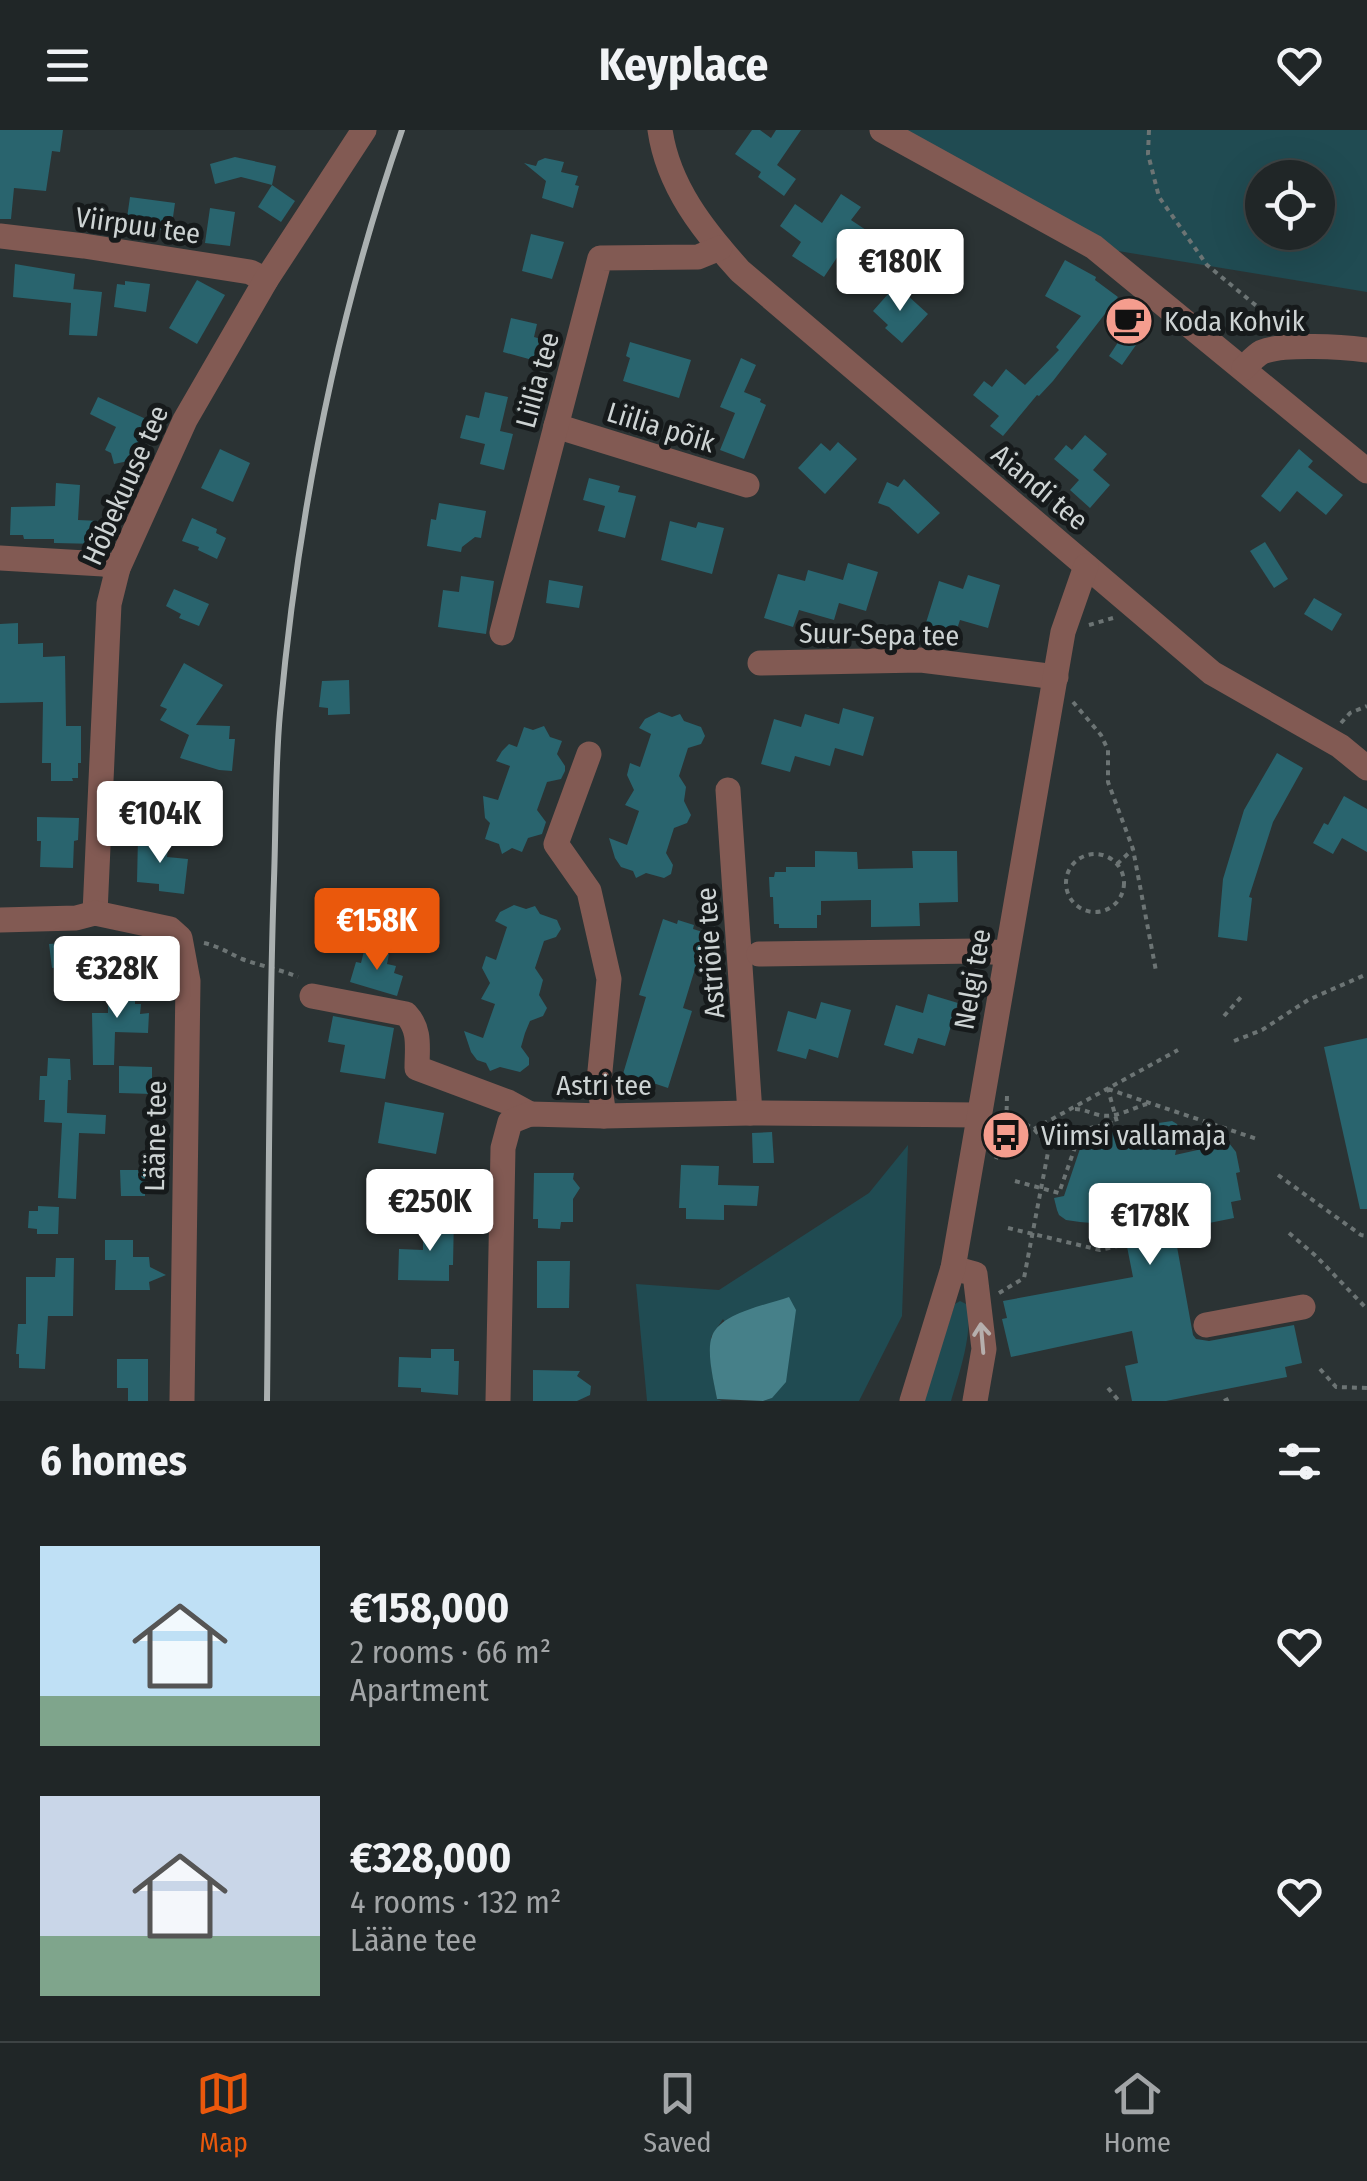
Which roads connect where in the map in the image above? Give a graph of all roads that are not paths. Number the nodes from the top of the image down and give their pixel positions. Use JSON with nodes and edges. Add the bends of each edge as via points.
{"nodes":[{"id":1,"x":364,"y":130,"type":"edge"},
{"id":2,"x":660,"y":130,"type":"edge"},
{"id":3,"x":676,"y":130,"type":"edge"},
{"id":4,"x":882,"y":130,"type":"edge"},
{"id":5,"x":698,"y":220,"type":"junction"},
{"id":6,"x":0,"y":236,"type":"edge"},
{"id":7,"x":720,"y":248,"type":"junction"},
{"id":8,"x":266,"y":280,"type":"junction"},
{"id":9,"x":1367,"y":350,"type":"edge"},
{"id":10,"x":1244,"y":368,"type":"junction"},
{"id":11,"x":556,"y":426,"type":"junction"},
{"id":12,"x":1367,"y":471,"type":"edge"},
{"id":13,"x":747,"y":485,"type":"dead end"},
{"id":14,"x":0,"y":558,"type":"edge"},
{"id":15,"x":1086,"y":566,"type":"junction"},
{"id":16,"x":118,"y":568,"type":"junction"},
{"id":17,"x":502,"y":634,"type":"dead end"},
{"id":18,"x":760,"y":664,"type":"dead end"},
{"id":19,"x":1061,"y":686,"type":"junction"},
{"id":20,"x":589,"y":754,"type":"dead end"},
{"id":21,"x":1367,"y":768,"type":"edge"},
{"id":22,"x":728,"y":790,"type":"dead end"},
{"id":23,"x":96,"y":913,"type":"junction"},
{"id":24,"x":0,"y":920,"type":"edge"},
{"id":25,"x":759,"y":954,"type":"dead end"},
{"id":26,"x":1006,"y":954,"type":"junction"},
{"id":27,"x":312,"y":996,"type":"road end"},
{"id":28,"x":750,"y":1113,"type":"junction"},
{"id":29,"x":530,"y":1114,"type":"junction"},
{"id":30,"x":979,"y":1115,"type":"junction"},
{"id":31,"x":604,"y":1116,"type":"junction"},
{"id":32,"x":973,"y":1276,"type":"junction"},
{"id":33,"x":1303,"y":1307,"type":"dead end"},
{"id":34,"x":1206,"y":1325,"type":"dead end"},
{"id":35,"x":182,"y":1401,"type":"edge"},
{"id":36,"x":498,"y":1401,"type":"edge"},
{"id":37,"x":912,"y":1401,"type":"edge"},
{"id":38,"x":975,"y":1401,"type":"edge"}],
"edges":[{"from":1,"to":8,"type":"street","name":"Hõbekuuse tee"},
{"from":2,"to":5,"type":"street","name":"Aiandi tee","via":[[670,174]]},
{"from":3,"to":5,"type":"street","name":"Aiandi tee","via":[[684,190]]},
{"from":4,"to":10,"type":"street","via":[[1094,247]]},
{"from":5,"to":7,"type":"street","name":"Aiandi tee"},
{"from":6,"to":8,"type":"street","name":"Viirpuu tee","via":[[250,272]]},
{"from":7,"to":11,"type":"street","name":"Liilia tee","via":[[698,256],[600,258]]},
{"from":7,"to":15,"type":"street","name":"Aiandi tee"},
{"from":8,"to":16,"type":"street","name":"Hõbekuuse tee","via":[[185,420]]},
{"from":9,"to":10,"type":"street","via":[[1296,347],[1262,352]]},
{"from":10,"to":12,"type":"street"},
{"from":11,"to":13,"type":"street","name":"Liilia põik"},
{"from":11,"to":17,"type":"street","name":"Liilia tee"},
{"from":14,"to":16,"type":"street"},
{"from":15,"to":19,"type":"street","name":"Nelgi tee","via":[[1063,632]]},
{"from":15,"to":21,"type":"street","name":"Aiandi tee","via":[[1212,673]]},
{"from":16,"to":23,"type":"street","name":"Hõbekuuse tee","via":[[109,604]]},
{"from":18,"to":19,"type":"street","name":"Suur-Sepa tee","via":[[921,660]]},
{"from":19,"to":26,"type":"street","name":"Nelgi tee"},
{"from":20,"to":31,"type":"street","via":[[556,844],[589,891],[609,979],[598,1081]]},
{"from":22,"to":28,"type":"street","name":"Astriõie tee"},
{"from":23,"to":24,"type":"street"},
{"from":23,"to":35,"type":"street","name":"Lääne tee","via":[[170,929],[180,938],[188,981]]},
{"from":25,"to":26,"type":"street"},
{"from":26,"to":30,"type":"street","name":"Nelgi tee"},
{"from":27,"to":29,"type":"street","via":[[406,1014],[418,1036],[417,1068]]},
{"from":28,"to":30,"type":"street","name":"Astri tee"},
{"from":28,"to":31,"type":"street","name":"Astri tee"},
{"from":29,"to":31,"type":"street","name":"Astri tee"},
{"from":29,"to":36,"type":"street","name":"Astri tee","via":[[510,1122],[503,1148]]},
{"from":30,"to":32,"type":"street","name":"Nelgi tee"},
{"from":32,"to":37,"type":"street","name":"Nelgi tee"},
{"from":38,"to":32,"type":"street","one_way":true,"via":[[984,1349]]},
{"from":33,"to":34,"type":"street"}]}
